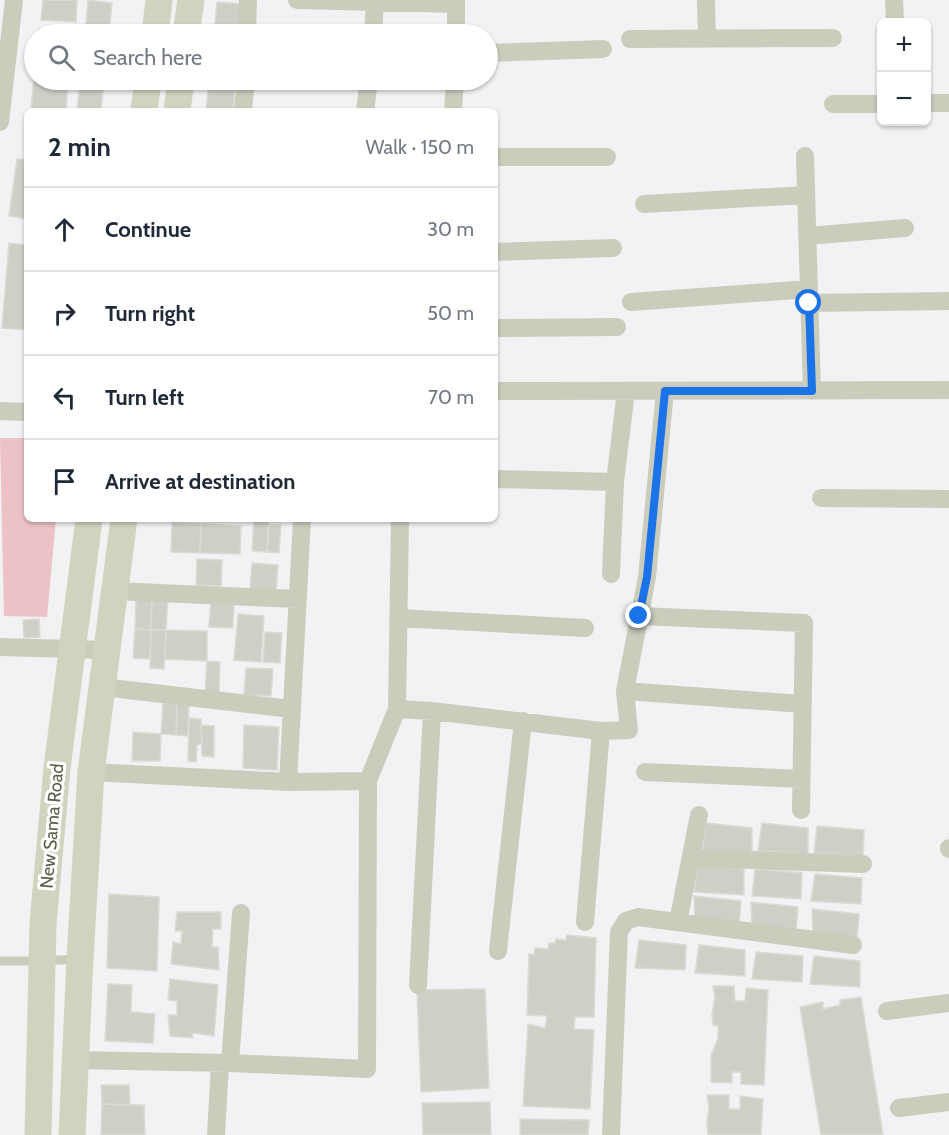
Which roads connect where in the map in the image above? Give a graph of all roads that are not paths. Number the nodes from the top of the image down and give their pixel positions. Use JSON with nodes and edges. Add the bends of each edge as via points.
{"nodes":[{"id":1,"x":14,"y":0,"type":"edge"},
{"id":2,"x":159,"y":0,"type":"edge"},
{"id":3,"x":191,"y":0,"type":"edge"},
{"id":4,"x":248,"y":0,"type":"edge"},
{"id":5,"x":297,"y":0,"type":"edge"},
{"id":6,"x":706,"y":0,"type":"edge"},
{"id":7,"x":894,"y":0,"type":"edge"},
{"id":8,"x":375,"y":2,"type":"junction"},
{"id":9,"x":456,"y":2,"type":"edge"},
{"id":10,"x":895,"y":18,"type":"edge"},
{"id":11,"x":155,"y":24,"type":"edge"},
{"id":12,"x":187,"y":24,"type":"edge"},
{"id":13,"x":247,"y":24,"type":"edge"},
{"id":14,"x":374,"y":24,"type":"edge"},
{"id":15,"x":456,"y":24,"type":"edge"},
{"id":16,"x":707,"y":38,"type":"junction"},
{"id":17,"x":833,"y":38,"type":"dead end"},
{"id":18,"x":630,"y":39,"type":"dead end"},
{"id":19,"x":603,"y":49,"type":"dead end"},
{"id":20,"x":498,"y":53,"type":"edge"},
{"id":21,"x":147,"y":90,"type":"edge"},
{"id":22,"x":180,"y":90,"type":"edge"},
{"id":23,"x":245,"y":90,"type":"edge"},
{"id":24,"x":366,"y":90,"type":"edge"},
{"id":25,"x":454,"y":90,"type":"edge"},
{"id":26,"x":931,"y":103,"type":"edge"},
{"id":27,"x":949,"y":103,"type":"edge"},
{"id":28,"x":833,"y":104,"type":"dead end"},
{"id":29,"x":877,"y":104,"type":"edge"},
{"id":30,"x":144,"y":108,"type":"edge"},
{"id":31,"x":177,"y":108,"type":"edge"},
{"id":32,"x":243,"y":108,"type":"edge"},
{"id":33,"x":365,"y":108,"type":"edge"},
{"id":34,"x":453,"y":108,"type":"edge"},
{"id":35,"x":0,"y":122,"type":"edge"},
{"id":36,"x":805,"y":156,"type":"dead end"},
{"id":37,"x":498,"y":157,"type":"edge"},
{"id":38,"x":608,"y":157,"type":"dead end"},
{"id":39,"x":806,"y":195,"type":"junction"},
{"id":40,"x":644,"y":204,"type":"dead end"},
{"id":41,"x":905,"y":228,"type":"dead end"},
{"id":42,"x":807,"y":236,"type":"junction"},
{"id":43,"x":613,"y":248,"type":"dead end"},
{"id":44,"x":498,"y":252,"type":"edge"},
{"id":45,"x":809,"y":296,"type":"junction"},
{"id":46,"x":949,"y":301,"type":"edge"},
{"id":47,"x":631,"y":302,"type":"dead end"},
{"id":48,"x":618,"y":327,"type":"dead end"},
{"id":49,"x":498,"y":328,"type":"edge"},
{"id":50,"x":949,"y":390,"type":"edge"},
{"id":51,"x":498,"y":391,"type":"edge"},
{"id":52,"x":626,"y":391,"type":"junction"},
{"id":53,"x":665,"y":391,"type":"junction"},
{"id":54,"x":812,"y":391,"type":"junction"},
{"id":55,"x":0,"y":411,"type":"edge"},
{"id":56,"x":24,"y":412,"type":"edge"},
{"id":57,"x":498,"y":479,"type":"edge"},
{"id":58,"x":615,"y":482,"type":"junction"},
{"id":59,"x":821,"y":498,"type":"dead end"},
{"id":60,"x":949,"y":499,"type":"edge"},
{"id":61,"x":89,"y":522,"type":"edge"},
{"id":62,"x":124,"y":522,"type":"edge"},
{"id":63,"x":302,"y":522,"type":"edge"},
{"id":64,"x":400,"y":522,"type":"edge"},
{"id":65,"x":611,"y":574,"type":"dead end"},
{"id":66,"x":114,"y":591,"type":"junction"},
{"id":67,"x":297,"y":599,"type":"junction"},
{"id":68,"x":639,"y":616,"type":"junction"},
{"id":69,"x":398,"y":618,"type":"junction"},
{"id":70,"x":585,"y":628,"type":"dead end"},
{"id":71,"x":0,"y":647,"type":"edge"},
{"id":72,"x":72,"y":649,"type":"junction"},
{"id":73,"x":108,"y":650,"type":"junction"},
{"id":74,"x":102,"y":687,"type":"junction"},
{"id":75,"x":625,"y":690,"type":"junction"},
{"id":76,"x":803,"y":704,"type":"junction"},
{"id":77,"x":291,"y":709,"type":"junction"},
{"id":78,"x":397,"y":709,"type":"junction"},
{"id":79,"x":432,"y":711,"type":"junction"},
{"id":80,"x":523,"y":721,"type":"junction"},
{"id":81,"x":601,"y":731,"type":"junction"},
{"id":82,"x":91,"y":772,"type":"junction"},
{"id":83,"x":645,"y":772,"type":"dead end"},
{"id":84,"x":801,"y":779,"type":"junction"},
{"id":85,"x":368,"y":781,"type":"junction"},
{"id":86,"x":288,"y":782,"type":"junction"},
{"id":87,"x":801,"y":810,"type":"dead end"},
{"id":88,"x":699,"y":815,"type":"dead end"},
{"id":89,"x":691,"y":858,"type":"junction"},
{"id":90,"x":863,"y":864,"type":"dead end"},
{"id":91,"x":241,"y":913,"type":"dead end"},
{"id":92,"x":585,"y":922,"type":"dead end"},
{"id":93,"x":678,"y":922,"type":"junction"},
{"id":94,"x":853,"y":945,"type":"dead end"},
{"id":95,"x":498,"y":951,"type":"dead end"},
{"id":96,"x":80,"y":959,"type":"junction"},
{"id":97,"x":0,"y":961,"type":"edge"},
{"id":98,"x":42,"y":961,"type":"junction"},
{"id":99,"x":417,"y":984,"type":"dead end"},
{"id":100,"x":949,"y":1003,"type":"edge"},
{"id":101,"x":887,"y":1011,"type":"dead end"},
{"id":102,"x":74,"y":1060,"type":"junction"},
{"id":103,"x":225,"y":1063,"type":"junction"},
{"id":104,"x":949,"y":1102,"type":"edge"},
{"id":105,"x":898,"y":1108,"type":"dead end"},
{"id":106,"x":39,"y":1135,"type":"edge"},
{"id":107,"x":72,"y":1135,"type":"edge"},
{"id":108,"x":216,"y":1135,"type":"edge"},
{"id":109,"x":611,"y":1135,"type":"edge"}],
"edges":[{"from":1,"to":35,"type":"street"},
{"from":2,"to":11,"type":"main road"},
{"from":3,"to":12,"type":"main road"},
{"from":4,"to":13,"type":"street"},
{"from":5,"to":8,"type":"street"},
{"from":6,"to":16,"type":"street"},
{"from":7,"to":10,"type":"street"},
{"from":8,"to":9,"type":"street"},
{"from":8,"to":14,"type":"street"},
{"from":9,"to":15,"type":"street"},
{"from":16,"to":17,"type":"street"},
{"from":16,"to":18,"type":"street"},
{"from":19,"to":20,"type":"street"},
{"from":21,"to":30,"type":"main road"},
{"from":22,"to":31,"type":"main road"},
{"from":23,"to":32,"type":"street"},
{"from":24,"to":33,"type":"street"},
{"from":25,"to":34,"type":"street"},
{"from":26,"to":27,"type":"street"},
{"from":28,"to":29,"type":"street"},
{"from":36,"to":39,"type":"street"},
{"from":37,"to":38,"type":"street"},
{"from":39,"to":40,"type":"street"},
{"from":39,"to":42,"type":"street"},
{"from":41,"to":42,"type":"street"},
{"from":42,"to":45,"type":"street"},
{"from":43,"to":44,"type":"street"},
{"from":45,"to":46,"type":"street"},
{"from":45,"to":47,"type":"street"},
{"from":45,"to":54,"type":"street"},
{"from":48,"to":49,"type":"street"},
{"from":50,"to":54,"type":"street"},
{"from":51,"to":52,"type":"street"},
{"from":52,"to":53,"type":"street"},
{"from":52,"to":58,"type":"street"},
{"from":53,"to":54,"type":"street"},
{"from":53,"to":68,"type":"street","via":[[647,577]]},
{"from":55,"to":56,"type":"street"},
{"from":57,"to":58,"type":"street"},
{"from":58,"to":65,"type":"street"},
{"from":59,"to":60,"type":"street"},
{"from":61,"to":72,"type":"main road","name":"New Sama Road"},
{"from":62,"to":66,"type":"main road","name":"New Sama Road"},
{"from":63,"to":67,"type":"street"},
{"from":64,"to":69,"type":"street"},
{"from":66,"to":67,"type":"street"},
{"from":66,"to":73,"type":"main road","name":"New Sama Road"},
{"from":67,"to":77,"type":"street"},
{"from":68,"to":75,"type":"street"},
{"from":68,"to":76,"type":"street","via":[[804,623]]},
{"from":69,"to":70,"type":"street"},
{"from":69,"to":78,"type":"street"},
{"from":71,"to":72,"type":"street"},
{"from":72,"to":73,"type":"street"},
{"from":72,"to":98,"type":"main road","name":"New Sama Road","via":[[57,768]]},
{"from":73,"to":74,"type":"main road","name":"New Sama Road"},
{"from":74,"to":77,"type":"street"},
{"from":74,"to":82,"type":"main road","name":"New Sama Road"},
{"from":75,"to":76,"type":"street"},
{"from":75,"to":81,"type":"street","via":[[629,730]]},
{"from":76,"to":84,"type":"street"},
{"from":77,"to":86,"type":"street"},
{"from":78,"to":79,"type":"street"},
{"from":78,"to":85,"type":"street"},
{"from":79,"to":80,"type":"street"},
{"from":79,"to":99,"type":"street"},
{"from":80,"to":81,"type":"street"},
{"from":80,"to":95,"type":"street"},
{"from":81,"to":92,"type":"street"},
{"from":82,"to":86,"type":"street"},
{"from":82,"to":96,"type":"main road","name":"New Sama Road"},
{"from":83,"to":84,"type":"street"},
{"from":84,"to":87,"type":"street"},
{"from":85,"to":86,"type":"street"},
{"from":85,"to":103,"type":"street","via":[[367,1069]]},
{"from":88,"to":89,"type":"street"},
{"from":89,"to":90,"type":"street"},
{"from":89,"to":93,"type":"street"},
{"from":91,"to":103,"type":"street"},
{"from":93,"to":94,"type":"street"},
{"from":93,"to":109,"type":"street","via":[[638,917],[626,921],[619,932]]},
{"from":96,"to":98,"type":"lane"},
{"from":96,"to":102,"type":"main road","name":"New Sama Road"},
{"from":97,"to":98,"type":"lane"},
{"from":98,"to":106,"type":"main road","name":"New Sama Road"},
{"from":100,"to":101,"type":"street"},
{"from":102,"to":103,"type":"street"},
{"from":102,"to":107,"type":"main road","name":"New Sama Road"},
{"from":103,"to":108,"type":"street"},
{"from":104,"to":105,"type":"street"}]}
